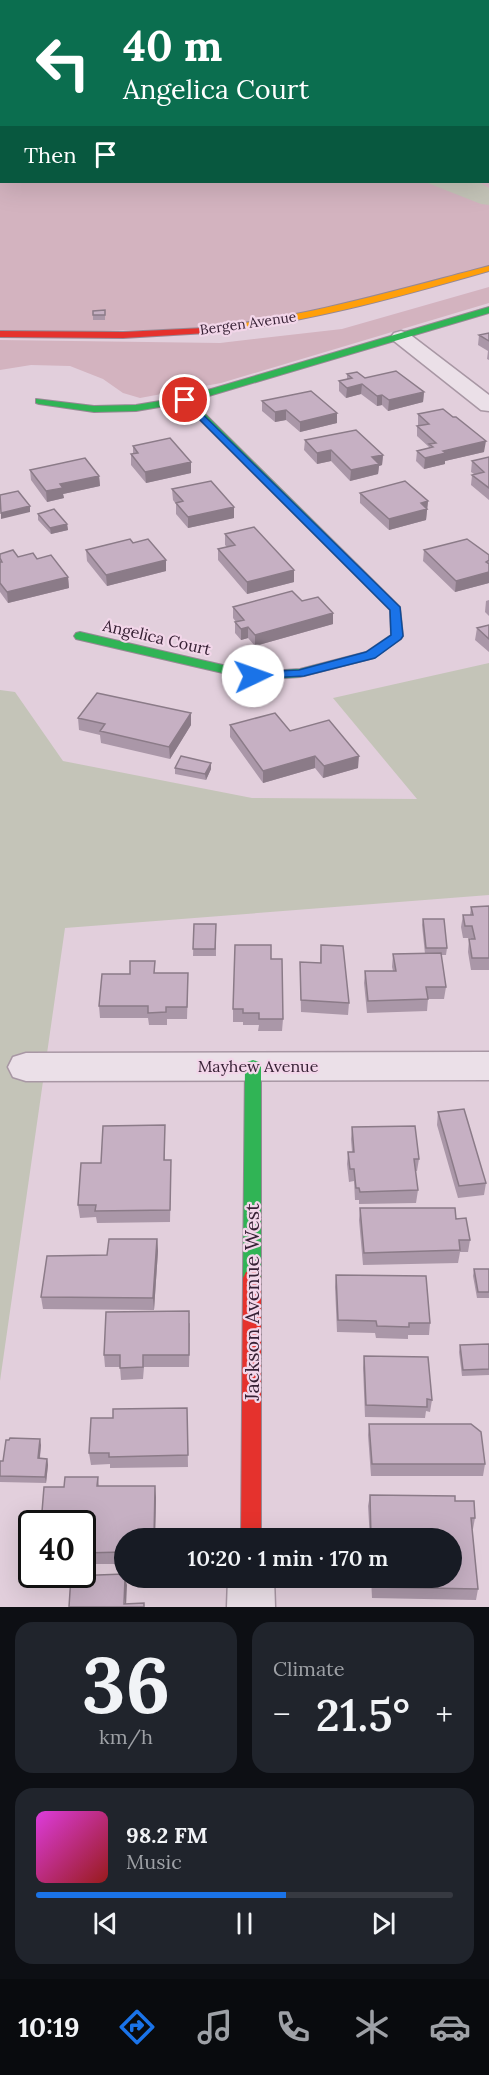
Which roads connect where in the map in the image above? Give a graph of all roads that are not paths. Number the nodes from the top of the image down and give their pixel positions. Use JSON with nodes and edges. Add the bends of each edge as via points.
{"nodes":[{"id":1,"x":489,"y":268,"type":"edge"},
{"id":2,"x":489,"y":310,"type":"edge"},
{"id":3,"x":0,"y":334,"type":"edge"},
{"id":4,"x":402,"y":337,"type":"junction"},
{"id":5,"x":185,"y":400,"type":"junction"},
{"id":6,"x":39,"y":401,"type":"dead end"},
{"id":7,"x":489,"y":405,"type":"edge"},
{"id":8,"x":80,"y":636,"type":"dead end"},
{"id":9,"x":253,"y":1065,"type":"junction"},
{"id":10,"x":489,"y":1066,"type":"edge"},
{"id":11,"x":26,"y":1067,"type":"dead end"},
{"id":12,"x":251,"y":1528,"type":"edge"},
{"id":13,"x":251,"y":1588,"type":"edge"},
{"id":14,"x":251,"y":1607,"type":"edge"}],
"edges":[{"from":1,"to":3,"type":"street","name":"Bergen Avenue","via":[[369,302],[244,327],[156,334]]},
{"from":2,"to":4,"type":"street"},
{"from":4,"to":5,"type":"street"},
{"from":4,"to":7,"type":"street"},
{"from":5,"to":6,"type":"street","via":[[136,408],[94,409]]},
{"from":5,"to":8,"type":"street","name":"Angelica Court","via":[[396,609],[397,636],[370,655],[300,674],[253,676]]},
{"from":9,"to":10,"type":"street","name":"Mayhew Avenue"},
{"from":9,"to":11,"type":"street","name":"Mayhew Avenue"},
{"from":9,"to":12,"type":"street","name":"Jackson Avenue West"},
{"from":13,"to":14,"type":"street"}]}
